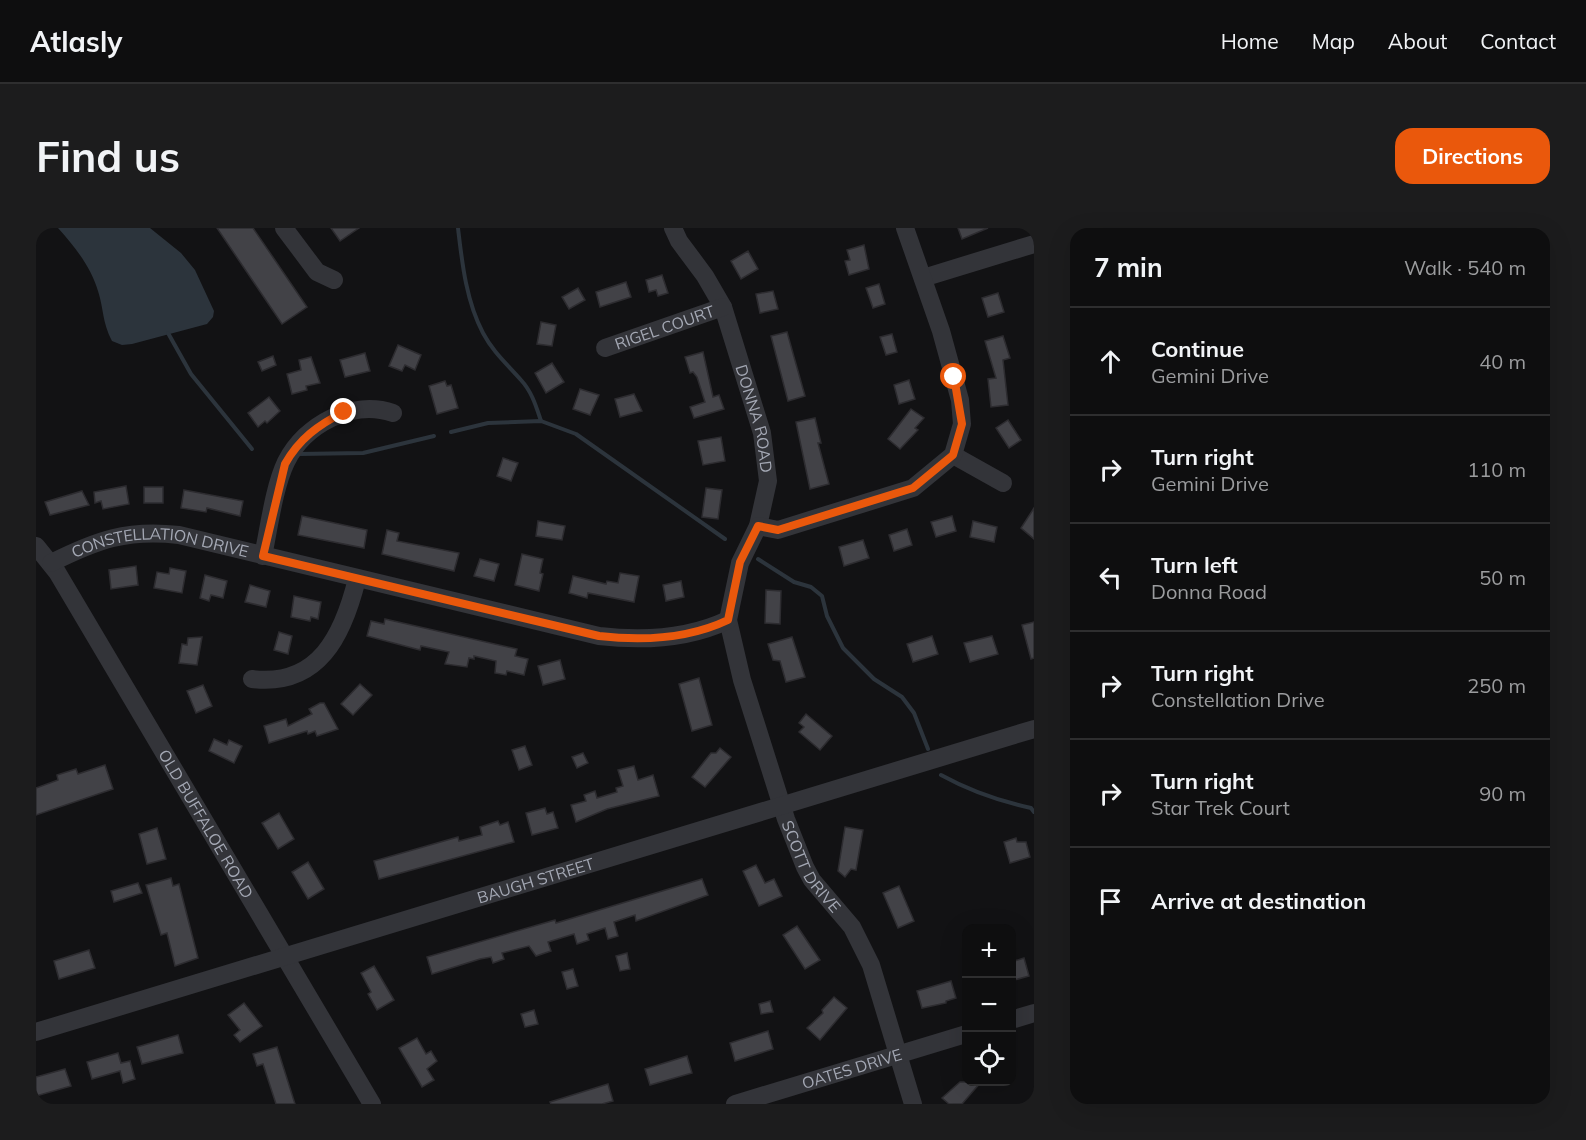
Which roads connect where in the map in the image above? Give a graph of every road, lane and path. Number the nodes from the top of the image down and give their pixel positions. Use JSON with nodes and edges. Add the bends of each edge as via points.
{"nodes":[{"id":1,"x":284,"y":228,"type":"edge"},
{"id":2,"x":673,"y":228,"type":"edge"},
{"id":3,"x":905,"y":228,"type":"edge"},
{"id":4,"x":1034,"y":244,"type":"edge"},
{"id":5,"x":923,"y":278,"type":"junction"},
{"id":6,"x":334,"y":280,"type":"dead end"},
{"id":7,"x":723,"y":307,"type":"junction"},
{"id":8,"x":605,"y":348,"type":"dead end"},
{"id":9,"x":393,"y":413,"type":"dead end"},
{"id":10,"x":953,"y":455,"type":"junction"},
{"id":11,"x":1003,"y":483,"type":"dead end"},
{"id":12,"x":758,"y":526,"type":"junction"},
{"id":13,"x":36,"y":546,"type":"edge"},
{"id":14,"x":263,"y":556,"type":"junction"},
{"id":15,"x":51,"y":563,"type":"junction"},
{"id":16,"x":357,"y":579,"type":"junction"},
{"id":17,"x":728,"y":620,"type":"junction"},
{"id":18,"x":252,"y":679,"type":"dead end"},
{"id":19,"x":1034,"y":729,"type":"edge"},
{"id":20,"x":782,"y":806,"type":"junction"},
{"id":21,"x":284,"y":957,"type":"junction"},
{"id":22,"x":1034,"y":1013,"type":"edge"},
{"id":23,"x":1016,"y":1018,"type":"edge"},
{"id":24,"x":36,"y":1032,"type":"edge"},
{"id":25,"x":962,"y":1035,"type":"edge"},
{"id":26,"x":897,"y":1055,"type":"junction"},
{"id":27,"x":372,"y":1104,"type":"edge"},
{"id":28,"x":735,"y":1104,"type":"edge"},
{"id":29,"x":913,"y":1104,"type":"edge"}],
"edges":[{"from":1,"to":6,"type":"street","via":[[316,272]]},
{"from":2,"to":7,"type":"street","name":"DONNA ROAD"},
{"from":3,"to":5,"type":"street"},
{"from":4,"to":5,"type":"street"},
{"from":5,"to":10,"type":"street","via":[[960,400],[962,424]]},
{"from":7,"to":8,"type":"street","name":"RIGEL COURT"},
{"from":7,"to":12,"type":"street","name":"DONNA ROAD","via":[[762,433],[768,481]]},
{"from":9,"to":14,"type":"street","via":[[378,408],[344,412],[298,443],[285,464]]},
{"from":10,"to":11,"type":"street"},
{"from":10,"to":12,"type":"street","via":[[913,488],[778,530]]},
{"from":12,"to":17,"type":"street","name":"DONNA ROAD","via":[[740,562]]},
{"from":13,"to":15,"type":"street","name":"OLD BUFFALOE ROAD"},
{"from":14,"to":15,"type":"street","name":"CONSTELLATION DRIVE","via":[[153,532],[114,536]]},
{"from":14,"to":16,"type":"street","name":"CONSTELLATION DRIVE"},
{"from":15,"to":21,"type":"street","name":"OLD BUFFALOE ROAD"},
{"from":16,"to":17,"type":"street","name":"CONSTELLATION DRIVE","via":[[599,636],[647,639],[708,629]]},
{"from":16,"to":18,"type":"street","via":[[346,620],[326,654],[302,672],[274,681]]},
{"from":17,"to":20,"type":"street","name":"SCOTT DRIVE","via":[[742,680]]},
{"from":19,"to":20,"type":"street","name":"BAUGH STREET"},
{"from":20,"to":21,"type":"street","name":"BAUGH STREET"},
{"from":20,"to":26,"type":"street","name":"SCOTT DRIVE","via":[[812,880],[863,946],[880,988]]},
{"from":21,"to":24,"type":"street","name":"BAUGH STREET"},
{"from":21,"to":27,"type":"street","name":"OLD BUFFALOE ROAD"},
{"from":22,"to":23,"type":"street"},
{"from":25,"to":26,"type":"street","name":"OATES DRIVE"},
{"from":26,"to":28,"type":"street","name":"OATES DRIVE"},
{"from":26,"to":29,"type":"street","name":"SCOTT DRIVE"}]}
